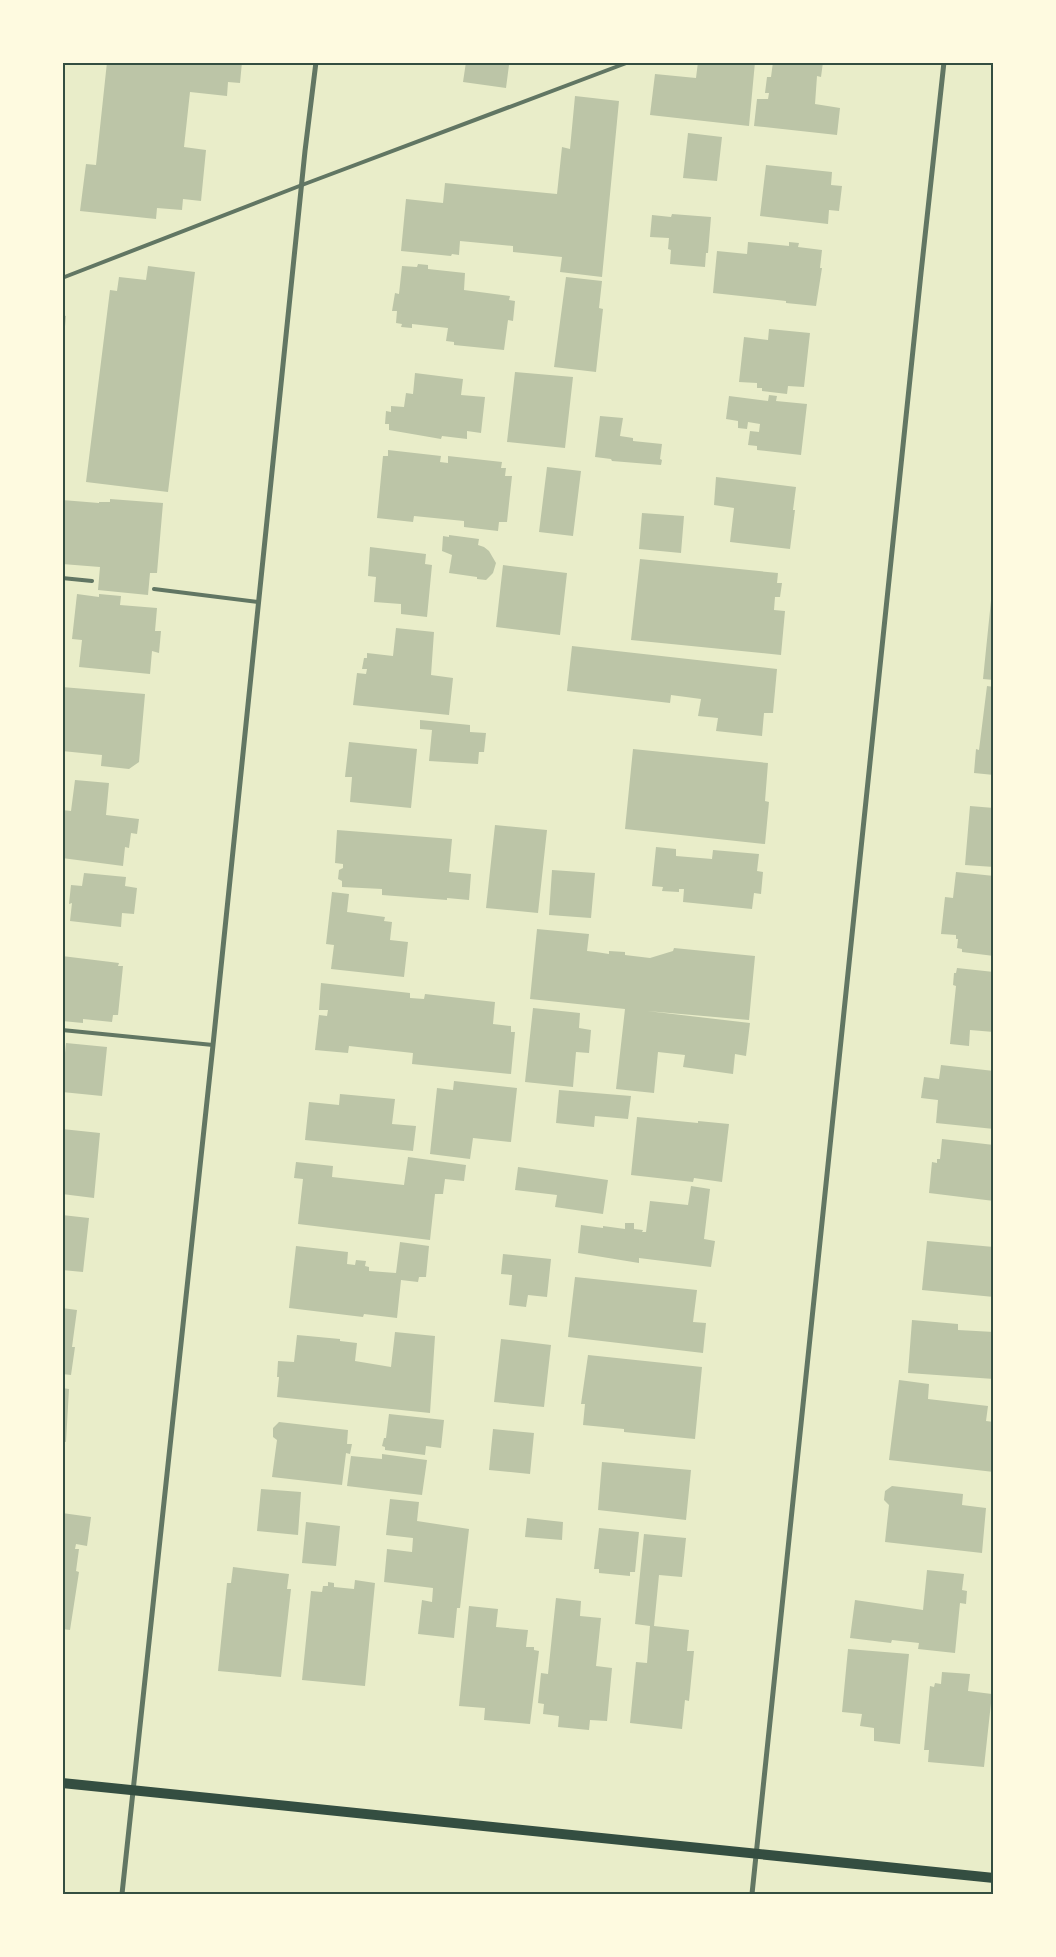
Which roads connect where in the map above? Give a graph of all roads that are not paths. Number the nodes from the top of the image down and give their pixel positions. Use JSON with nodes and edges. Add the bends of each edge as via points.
{"nodes":[{"id":1,"x":316,"y":62,"type":"edge"},
{"id":2,"x":629,"y":62,"type":"edge"},
{"id":3,"x":944,"y":62,"type":"edge"},
{"id":4,"x":302,"y":185,"type":"junction"},
{"id":5,"x":62,"y":278,"type":"edge"},
{"id":6,"x":62,"y":578,"type":"edge"},
{"id":7,"x":92,"y":581,"type":"dead end"},
{"id":8,"x":154,"y":589,"type":"dead end"},
{"id":9,"x":258,"y":602,"type":"junction"},
{"id":10,"x":62,"y":1030,"type":"edge"},
{"id":11,"x":213,"y":1045,"type":"junction"},
{"id":12,"x":62,"y":1782,"type":"edge"},
{"id":13,"x":133,"y":1790,"type":"junction"},
{"id":14,"x":757,"y":1853,"type":"junction"},
{"id":15,"x":994,"y":1878,"type":"edge"},
{"id":16,"x":122,"y":1894,"type":"edge"},
{"id":17,"x":752,"y":1894,"type":"edge"}],
"edges":[{"from":1,"to":4,"type":"street"},
{"from":2,"to":4,"type":"lane"},
{"from":3,"to":14,"type":"street"},
{"from":4,"to":5,"type":"lane"},
{"from":4,"to":9,"type":"street"},
{"from":6,"to":7,"type":"lane"},
{"from":8,"to":9,"type":"lane"},
{"from":9,"to":11,"type":"street"},
{"from":10,"to":11,"type":"lane"},
{"from":11,"to":13,"type":"street"},
{"from":12,"to":13,"type":"main road"},
{"from":13,"to":14,"type":"main road"},
{"from":13,"to":16,"type":"street"},
{"from":14,"to":15,"type":"main road"},
{"from":14,"to":17,"type":"street"}]}
